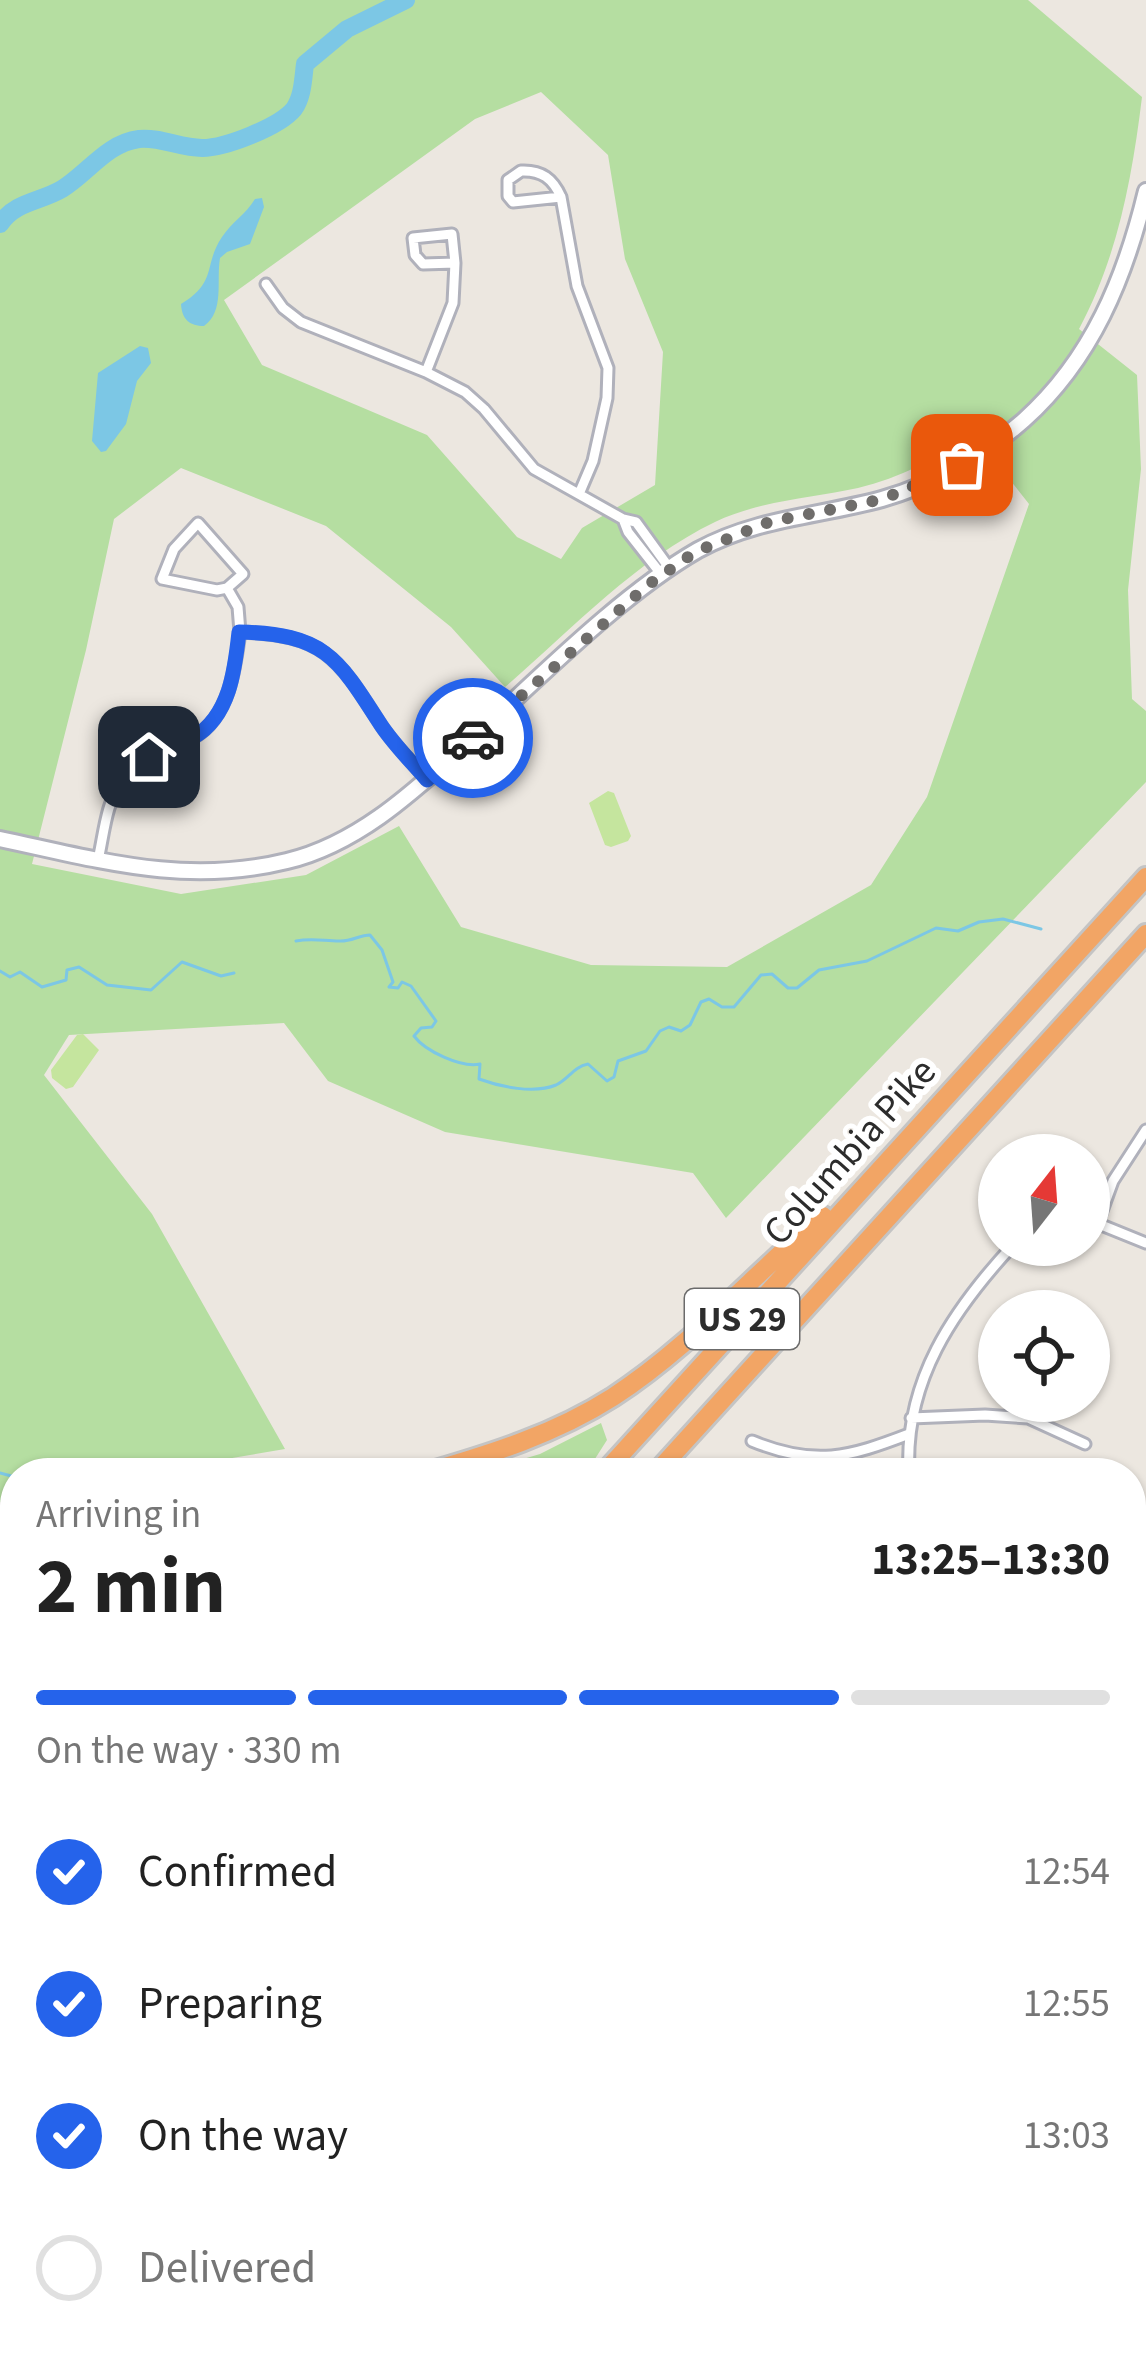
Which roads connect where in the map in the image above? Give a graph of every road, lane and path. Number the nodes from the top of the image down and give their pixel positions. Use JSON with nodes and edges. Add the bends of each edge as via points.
{"nodes":[{"id":1,"x":1146,"y":191,"type":"edge"},
{"id":2,"x":561,"y":197,"type":"junction"},
{"id":3,"x":455,"y":263,"type":"junction"},
{"id":4,"x":266,"y":284,"type":"dead end"},
{"id":5,"x":426,"y":372,"type":"junction"},
{"id":6,"x":579,"y":494,"type":"junction"},
{"id":7,"x":666,"y":572,"type":"junction"},
{"id":8,"x":227,"y":588,"type":"junction"},
{"id":9,"x":239,"y":632,"type":"junction"},
{"id":10,"x":427,"y":780,"type":"junction"},
{"id":11,"x":0,"y":839,"type":"edge"},
{"id":12,"x":98,"y":860,"type":"junction"},
{"id":13,"x":1146,"y":877,"type":"edge"},
{"id":14,"x":1146,"y":934,"type":"edge"},
{"id":15,"x":1146,"y":1130,"type":"edge"},
{"id":16,"x":881,"y":1166,"type":"junction"},
{"id":17,"x":1110,"y":1187,"type":"edge"},
{"id":18,"x":1110,"y":1228,"type":"edge"},
{"id":19,"x":1146,"y":1243,"type":"edge"},
{"id":20,"x":995,"y":1266,"type":"edge"},
{"id":21,"x":730,"y":1390,"type":"junction"},
{"id":22,"x":911,"y":1418,"type":"junction"},
{"id":23,"x":910,"y":1434,"type":"junction"},
{"id":24,"x":752,"y":1441,"type":"dead end"},
{"id":25,"x":1085,"y":1444,"type":"dead end"},
{"id":26,"x":474,"y":1458,"type":"edge"},
{"id":27,"x":618,"y":1458,"type":"edge"},
{"id":28,"x":669,"y":1458,"type":"edge"},
{"id":29,"x":682,"y":1458,"type":"edge"},
{"id":30,"x":909,"y":1458,"type":"edge"}],
"edges":[{"from":1,"to":7,"type":"main road","via":[[1096,331],[1046,399],[1004,436],[913,488],[741,531]]},
{"from":2,"to":2,"type":"street","via":[[513,202],[508,180],[539,172]]},
{"from":2,"to":6,"type":"street","via":[[577,286],[609,382]]},
{"from":3,"to":3,"type":"street","via":[[423,264],[413,238],[452,234]]},
{"from":3,"to":5,"type":"street","via":[[453,303]]},
{"from":4,"to":5,"type":"street","via":[[302,322]]},
{"from":5,"to":6,"type":"street","via":[[476,400],[534,469]]},
{"from":6,"to":7,"type":"street","via":[[635,522]]},
{"from":7,"to":10,"type":"main road"},
{"from":8,"to":8,"type":"street","via":[[162,579],[174,549],[198,524],[243,574]]},
{"from":8,"to":9,"type":"street"},
{"from":9,"to":10,"type":"street","via":[[295,638],[339,664]]},
{"from":9,"to":12,"type":"street","via":[[218,716],[119,784]]},
{"from":10,"to":12,"type":"main road","via":[[367,825],[289,861],[180,874]]},
{"from":11,"to":12,"type":"main road"},
{"from":13,"to":16,"type":"highway","name":"Columbia Pike","number":"US 29"},
{"from":14,"to":21,"type":"highway","name":"Columbia Pike","number":"US 29"},
{"from":15,"to":17,"type":"street"},
{"from":16,"to":26,"type":"highway","via":[[610,1399]]},
{"from":16,"to":27,"type":"highway","name":"Columbia Pike","number":"US 29"},
{"from":18,"to":19,"type":"street"},
{"from":20,"to":22,"type":"street","via":[[940,1338]]},
{"from":21,"to":28,"type":"highway","name":"Columbia Pike","number":"US 29"},
{"from":21,"to":29,"type":"highway"},
{"from":22,"to":23,"type":"street"},
{"from":22,"to":25,"type":"street","via":[[1028,1418]]},
{"from":23,"to":24,"type":"street","via":[[838,1458]]},
{"from":23,"to":30,"type":"street"}]}
